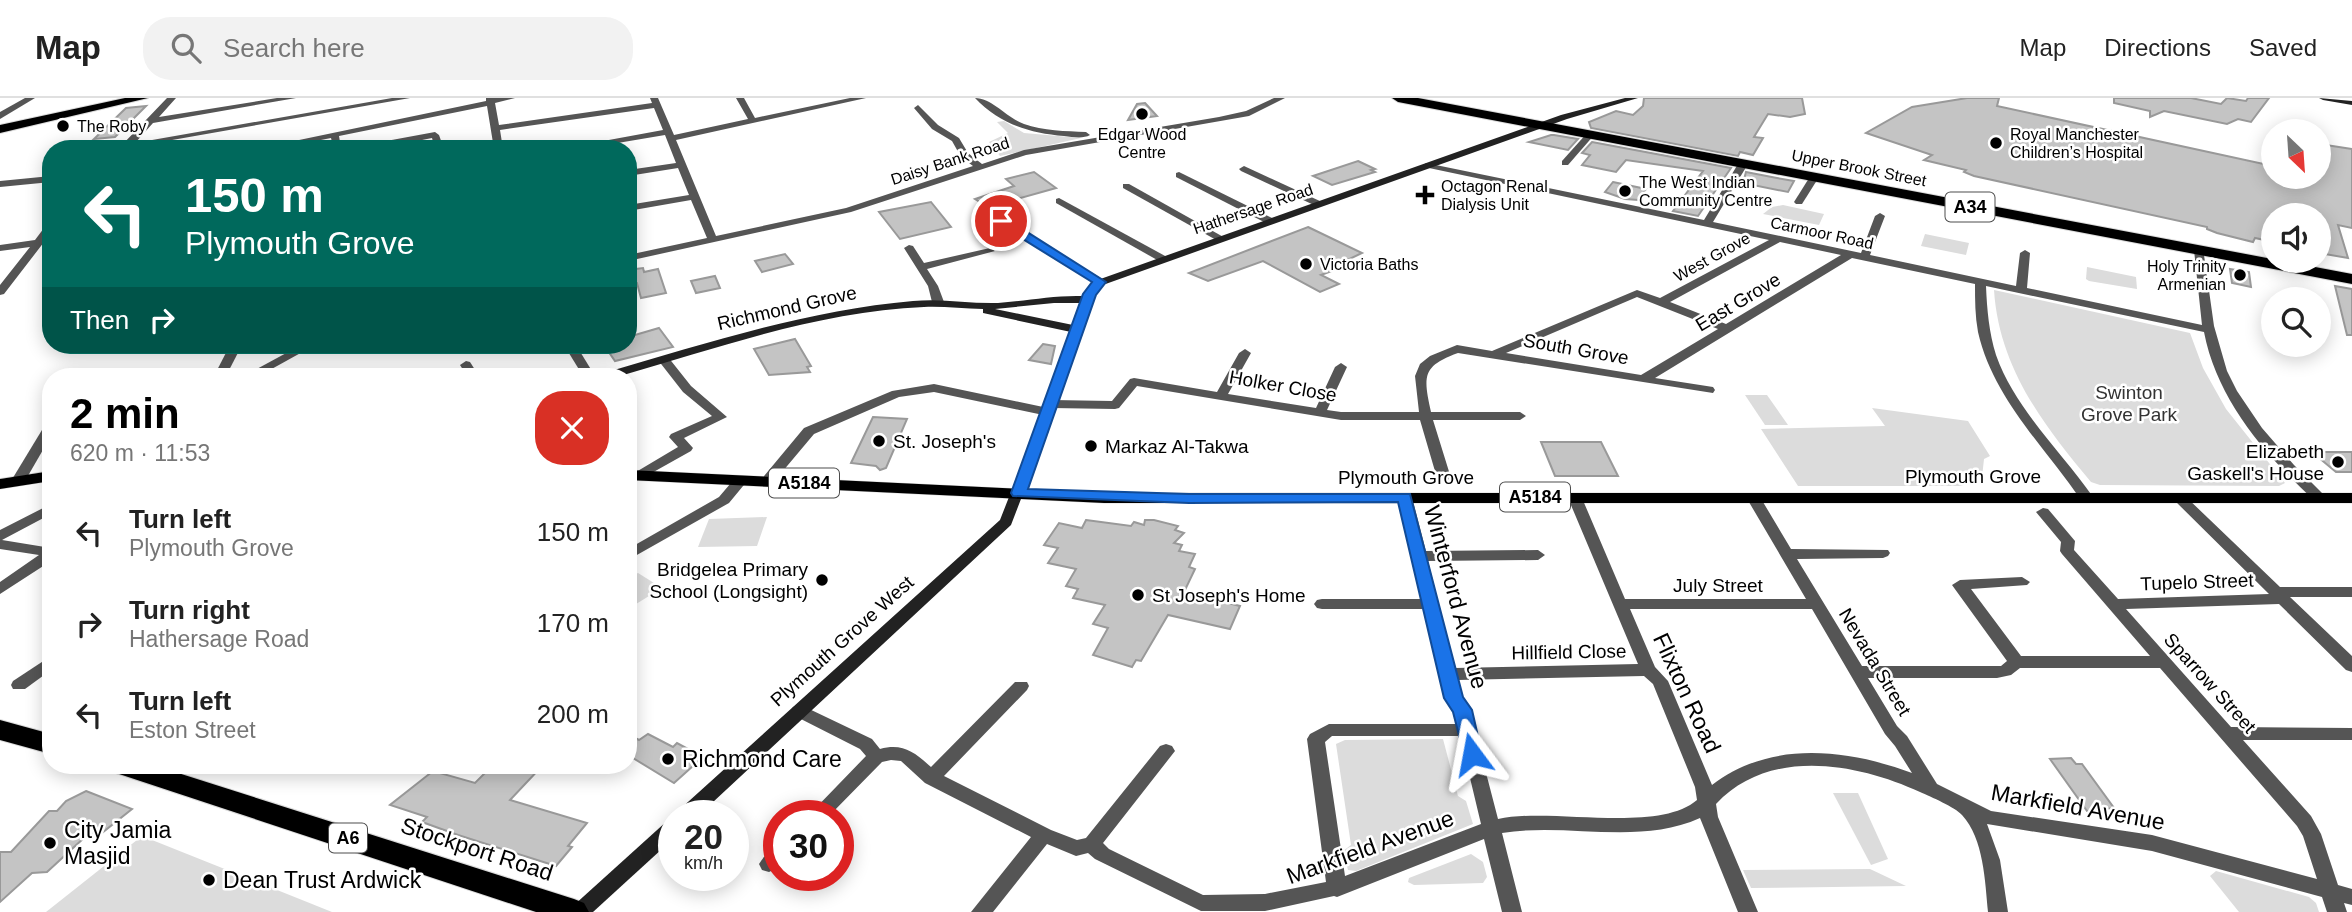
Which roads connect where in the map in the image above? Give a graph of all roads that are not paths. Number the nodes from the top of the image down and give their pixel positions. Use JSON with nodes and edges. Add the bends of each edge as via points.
{"nodes":[{"id":1,"x":142,"y":98,"type":"edge"},
{"id":2,"x":172,"y":98,"type":"edge"},
{"id":3,"x":292,"y":98,"type":"edge"},
{"id":4,"x":406,"y":98,"type":"edge"},
{"id":5,"x":511,"y":98,"type":"edge"},
{"id":6,"x":740,"y":98,"type":"edge"},
{"id":7,"x":817,"y":98,"type":"edge"},
{"id":8,"x":862,"y":98,"type":"edge"},
{"id":9,"x":979,"y":98,"type":"edge"},
{"id":10,"x":1282,"y":98,"type":"edge"},
{"id":11,"x":1400,"y":98,"type":"edge"},
{"id":12,"x":1634,"y":98,"type":"edge"},
{"id":13,"x":2323,"y":98,"type":"edge"},
{"id":14,"x":28,"y":99,"type":"edge"},
{"id":15,"x":490,"y":101,"type":"edge"},
{"id":16,"x":655,"y":101,"type":"edge"},
{"id":17,"x":2352,"y":103,"type":"edge"},
{"id":18,"x":823,"y":107,"type":"junction"},
{"id":19,"x":918,"y":108,"type":"dead end"},
{"id":20,"x":1577,"y":113,"type":"junction"},
{"id":21,"x":0,"y":116,"type":"edge"},
{"id":22,"x":151,"y":121,"type":"junction"},
{"id":23,"x":753,"y":121,"type":"junction"},
{"id":24,"x":433,"y":123,"type":"dead end"},
{"id":25,"x":1545,"y":125,"type":"junction"},
{"id":26,"x":496,"y":128,"type":"junction"},
{"id":27,"x":0,"y":129,"type":"edge"},
{"id":28,"x":1589,"y":133,"type":"junction"},
{"id":29,"x":335,"y":135,"type":"junction"},
{"id":30,"x":435,"y":135,"type":"junction"},
{"id":31,"x":669,"y":135,"type":"junction"},
{"id":32,"x":1105,"y":137,"type":"junction"},
{"id":33,"x":132,"y":140,"type":"edge"},
{"id":34,"x":169,"y":140,"type":"edge"},
{"id":35,"x":308,"y":140,"type":"edge"},
{"id":36,"x":336,"y":140,"type":"edge"},
{"id":37,"x":405,"y":140,"type":"edge"},
{"id":38,"x":437,"y":140,"type":"edge"},
{"id":39,"x":498,"y":140,"type":"edge"},
{"id":40,"x":632,"y":140,"type":"edge"},
{"id":41,"x":1565,"y":163,"type":"dead end"},
{"id":42,"x":1743,"y":164,"type":"junction"},
{"id":43,"x":681,"y":165,"type":"junction"},
{"id":44,"x":979,"y":166,"type":"junction"},
{"id":45,"x":1429,"y":166,"type":"junction"},
{"id":46,"x":1244,"y":169,"type":"dead end"},
{"id":47,"x":637,"y":172,"type":"edge"},
{"id":48,"x":1180,"y":175,"type":"dead end"},
{"id":49,"x":1814,"y":177,"type":"junction"},
{"id":50,"x":42,"y":180,"type":"edge"},
{"id":51,"x":5,"y":183,"type":"edge"},
{"id":52,"x":1126,"y":186,"type":"dead end"},
{"id":53,"x":0,"y":192,"type":"edge"},
{"id":54,"x":695,"y":197,"type":"junction"},
{"id":55,"x":1059,"y":201,"type":"dead end"},
{"id":56,"x":1799,"y":202,"type":"dead end"},
{"id":57,"x":1319,"y":204,"type":"junction"},
{"id":58,"x":637,"y":207,"type":"edge"},
{"id":59,"x":1880,"y":216,"type":"dead end"},
{"id":60,"x":1001,"y":221,"type":"dead end"},
{"id":61,"x":1270,"y":222,"type":"junction"},
{"id":62,"x":1706,"y":225,"type":"junction"},
{"id":63,"x":42,"y":236,"type":"edge"},
{"id":64,"x":1222,"y":239,"type":"junction"},
{"id":65,"x":1777,"y":240,"type":"junction"},
{"id":66,"x":713,"y":241,"type":"junction"},
{"id":67,"x":35,"y":243,"type":"junction"},
{"id":68,"x":0,"y":248,"type":"edge"},
{"id":69,"x":909,"y":248,"type":"dead end"},
{"id":70,"x":2199,"y":250,"type":"junction"},
{"id":71,"x":990,"y":251,"type":"dead end"},
{"id":72,"x":2025,"y":253,"type":"dead end"},
{"id":73,"x":1849,"y":255,"type":"junction"},
{"id":74,"x":637,"y":256,"type":"edge"},
{"id":75,"x":1864,"y":258,"type":"junction"},
{"id":76,"x":1163,"y":259,"type":"junction"},
{"id":77,"x":921,"y":267,"type":"junction"},
{"id":78,"x":2352,"y":279,"type":"edge"},
{"id":79,"x":1100,"y":282,"type":"junction"},
{"id":80,"x":1980,"y":282,"type":"junction"},
{"id":81,"x":2021,"y":290,"type":"junction"},
{"id":82,"x":0,"y":292,"type":"edge"},
{"id":83,"x":1088,"y":300,"type":"junction"},
{"id":84,"x":938,"y":302,"type":"junction"},
{"id":85,"x":1662,"y":302,"type":"junction"},
{"id":86,"x":979,"y":306,"type":"junction"},
{"id":87,"x":1728,"y":329,"type":"junction"},
{"id":88,"x":1079,"y":330,"type":"junction"},
{"id":89,"x":2209,"y":330,"type":"junction"},
{"id":90,"x":1245,"y":353,"type":"dead end"},
{"id":91,"x":292,"y":354,"type":"edge"},
{"id":92,"x":1496,"y":354,"type":"junction"},
{"id":93,"x":664,"y":360,"type":"junction"},
{"id":94,"x":466,"y":365,"type":"dead end"},
{"id":95,"x":1341,"y":367,"type":"dead end"},
{"id":96,"x":265,"y":368,"type":"edge"},
{"id":97,"x":468,"y":368,"type":"edge"},
{"id":98,"x":636,"y":368,"type":"edge"},
{"id":99,"x":1644,"y":379,"type":"junction"},
{"id":100,"x":1709,"y":390,"type":"dead end"},
{"id":101,"x":1221,"y":395,"type":"junction"},
{"id":102,"x":1050,"y":408,"type":"junction"},
{"id":103,"x":1320,"y":412,"type":"junction"},
{"id":104,"x":1427,"y":415,"type":"junction"},
{"id":105,"x":1520,"y":416,"type":"dead end"},
{"id":106,"x":42,"y":437,"type":"edge"},
{"id":107,"x":637,"y":474,"type":"edge"},
{"id":108,"x":637,"y":475,"type":"edge"},
{"id":109,"x":42,"y":477,"type":"edge"},
{"id":110,"x":1444,"y":478,"type":"dead end"},
{"id":111,"x":741,"y":480,"type":"junction"},
{"id":112,"x":767,"y":481,"type":"junction"},
{"id":113,"x":9,"y":482,"type":"edge"},
{"id":114,"x":1019,"y":493,"type":"junction"},
{"id":115,"x":1405,"y":497,"type":"junction"},
{"id":116,"x":1753,"y":497,"type":"junction"},
{"id":117,"x":2086,"y":497,"type":"junction"},
{"id":118,"x":1575,"y":498,"type":"junction"},
{"id":119,"x":2179,"y":498,"type":"junction"},
{"id":120,"x":2320,"y":498,"type":"junction"},
{"id":121,"x":2352,"y":498,"type":"edge"},
{"id":122,"x":2043,"y":512,"type":"dead end"},
{"id":123,"x":42,"y":513,"type":"edge"},
{"id":124,"x":0,"y":536,"type":"edge"},
{"id":125,"x":0,"y":544,"type":"edge"},
{"id":126,"x":637,"y":550,"type":"edge"},
{"id":127,"x":42,"y":552,"type":"edge"},
{"id":128,"x":1789,"y":554,"type":"junction"},
{"id":129,"x":1883,"y":554,"type":"dead end"},
{"id":130,"x":1538,"y":555,"type":"dead end"},
{"id":131,"x":1419,"y":556,"type":"junction"},
{"id":132,"x":42,"y":560,"type":"edge"},
{"id":133,"x":2022,"y":582,"type":"dead end"},
{"id":134,"x":0,"y":589,"type":"edge"},
{"id":135,"x":2352,"y":592,"type":"edge"},
{"id":136,"x":2280,"y":595,"type":"junction"},
{"id":137,"x":1322,"y":604,"type":"dead end"},
{"id":138,"x":1430,"y":604,"type":"junction"},
{"id":139,"x":1619,"y":604,"type":"junction"},
{"id":140,"x":1816,"y":604,"type":"junction"},
{"id":141,"x":2112,"y":604,"type":"junction"},
{"id":142,"x":2016,"y":662,"type":"junction"},
{"id":143,"x":2163,"y":662,"type":"junction"},
{"id":144,"x":2352,"y":666,"type":"edge"},
{"id":145,"x":42,"y":668,"type":"edge"},
{"id":146,"x":1648,"y":670,"type":"junction"},
{"id":147,"x":1857,"y":672,"type":"junction"},
{"id":148,"x":1448,"y":674,"type":"junction"},
{"id":149,"x":19,"y":685,"type":"dead end"},
{"id":150,"x":1021,"y":687,"type":"dead end"},
{"id":151,"x":799,"y":711,"type":"junction"},
{"id":152,"x":0,"y":730,"type":"edge"},
{"id":153,"x":1466,"y":730,"type":"junction"},
{"id":154,"x":2227,"y":733,"type":"junction"},
{"id":155,"x":2352,"y":734,"type":"edge"},
{"id":156,"x":42,"y":742,"type":"edge"},
{"id":157,"x":1166,"y":751,"type":"dead end"},
{"id":158,"x":876,"y":757,"type":"junction"},
{"id":159,"x":150,"y":774,"type":"edge"},
{"id":160,"x":931,"y":778,"type":"junction"},
{"id":161,"x":1930,"y":788,"type":"junction"},
{"id":162,"x":702,"y":800,"type":"edge"},
{"id":163,"x":833,"y":800,"type":"edge"},
{"id":164,"x":1705,"y":804,"type":"junction"},
{"id":165,"x":1970,"y":812,"type":"junction"},
{"id":166,"x":1491,"y":829,"type":"junction"},
{"id":167,"x":1044,"y":835,"type":"junction"},
{"id":168,"x":658,"y":840,"type":"edge"},
{"id":169,"x":1092,"y":844,"type":"junction"},
{"id":170,"x":1337,"y":889,"type":"junction"},
{"id":171,"x":2330,"y":892,"type":"junction"},
{"id":172,"x":2352,"y":897,"type":"edge"},
{"id":173,"x":1201,"y":908,"type":"edge"},
{"id":174,"x":577,"y":912,"type":"edge"},
{"id":175,"x":981,"y":912,"type":"edge"},
{"id":176,"x":1513,"y":912,"type":"edge"},
{"id":177,"x":1748,"y":912,"type":"edge"},
{"id":178,"x":1998,"y":912,"type":"edge"},
{"id":179,"x":2337,"y":912,"type":"edge"}],
"edges":[{"from":1,"to":27,"type":"highway"},
{"from":2,"to":22,"type":"street"},
{"from":3,"to":22,"type":"street"},
{"from":4,"to":34,"type":"street"},
{"from":5,"to":15,"type":"street"},
{"from":6,"to":23,"type":"street"},
{"from":7,"to":18,"type":"street"},
{"from":8,"to":18,"type":"street"},
{"from":9,"to":32,"type":"street","via":[[1028,131]]},
{"from":10,"to":32,"type":"street","name":"Daisy Bank Road","via":[[1250,113],[1219,120]]},
{"from":11,"to":25,"type":"highway","name":"Upper Brook Street","number":"A34"},
{"from":12,"to":20,"type":"street","name":"Hathersage Road"},
{"from":13,"to":17,"type":"street"},
{"from":14,"to":21,"type":"street"},
{"from":15,"to":26,"type":"street"},
{"from":15,"to":29,"type":"street"},
{"from":16,"to":26,"type":"street"},
{"from":16,"to":31,"type":"street"},
{"from":18,"to":23,"type":"street"},
{"from":19,"to":44,"type":"street","via":[[935,127],[956,139],[957,148]]},
{"from":20,"to":25,"type":"street","name":"Hathersage Road"},
{"from":20,"to":28,"type":"street","via":[[1576,125]]},
{"from":22,"to":33,"type":"street"},
{"from":23,"to":31,"type":"street"},
{"from":24,"to":30,"type":"street"},
{"from":25,"to":28,"type":"highway","name":"Upper Brook Street","number":"A34"},
{"from":25,"to":45,"type":"street","name":"Hathersage Road"},
{"from":26,"to":39,"type":"street"},
{"from":28,"to":41,"type":"street"},
{"from":28,"to":42,"type":"highway","name":"Upper Brook Street","number":"A34"},
{"from":29,"to":35,"type":"street"},
{"from":29,"to":36,"type":"street"},
{"from":30,"to":37,"type":"street"},
{"from":30,"to":38,"type":"street"},
{"from":31,"to":40,"type":"street"},
{"from":31,"to":43,"type":"street"},
{"from":32,"to":44,"type":"street","name":"Daisy Bank Road"},
{"from":42,"to":49,"type":"highway","name":"Upper Brook Street","number":"A34"},
{"from":42,"to":62,"type":"street"},
{"from":43,"to":47,"type":"street"},
{"from":43,"to":54,"type":"street"},
{"from":44,"to":66,"type":"street","name":"Daisy Bank Road","via":[[848,210]]},
{"from":45,"to":57,"type":"street","name":"Hathersage Road"},
{"from":45,"to":62,"type":"street","name":"Carmoor Road"},
{"from":46,"to":57,"type":"street"},
{"from":48,"to":61,"type":"street"},
{"from":49,"to":56,"type":"street"},
{"from":49,"to":70,"type":"highway","name":"Upper Brook Street","number":"A34"},
{"from":50,"to":51,"type":"street"},
{"from":51,"to":53,"type":"street"},
{"from":52,"to":64,"type":"street"},
{"from":54,"to":58,"type":"street"},
{"from":54,"to":66,"type":"street"},
{"from":55,"to":76,"type":"street"},
{"from":57,"to":61,"type":"street","name":"Hathersage Road"},
{"from":59,"to":75,"type":"street"},
{"from":60,"to":79,"type":"street"},
{"from":61,"to":64,"type":"street","name":"Hathersage Road"},
{"from":62,"to":65,"type":"street","name":"Carmoor Road"},
{"from":63,"to":67,"type":"street"},
{"from":64,"to":76,"type":"street","name":"Hathersage Road"},
{"from":65,"to":73,"type":"street","name":"Carmoor Road"},
{"from":65,"to":85,"type":"street","name":"West Grove"},
{"from":66,"to":74,"type":"street","name":"Daisy Bank Road"},
{"from":67,"to":68,"type":"street"},
{"from":67,"to":82,"type":"street"},
{"from":69,"to":77,"type":"street"},
{"from":70,"to":78,"type":"highway","name":"Upper Brook Street","number":"A34"},
{"from":70,"to":89,"type":"street"},
{"from":71,"to":77,"type":"street"},
{"from":72,"to":81,"type":"street"},
{"from":73,"to":75,"type":"street","name":"Carmoor Road"},
{"from":73,"to":87,"type":"street","name":"East Grove"},
{"from":75,"to":80,"type":"street","name":"Carmoor Road"},
{"from":76,"to":79,"type":"street","name":"Hathersage Road"},
{"from":77,"to":84,"type":"street"},
{"from":79,"to":83,"type":"street"},
{"from":80,"to":81,"type":"street","name":"Carmoor Road"},
{"from":80,"to":117,"type":"street","via":[[1983,330],[2004,385]]},
{"from":81,"to":89,"type":"street","name":"Carmoor Road"},
{"from":83,"to":86,"type":"street","name":"Richmond Grove"},
{"from":83,"to":88,"type":"street"},
{"from":84,"to":86,"type":"street","name":"Richmond Grove"},
{"from":84,"to":93,"type":"street","name":"Richmond Grove","via":[[810,322]]},
{"from":85,"to":87,"type":"street"},
{"from":85,"to":92,"type":"street","via":[[1637,293]]},
{"from":86,"to":88,"type":"street","name":"Richmond Grove"},
{"from":87,"to":99,"type":"street","name":"East Grove"},
{"from":88,"to":102,"type":"street"},
{"from":89,"to":120,"type":"street","via":[[2227,380],[2255,426]]},
{"from":90,"to":101,"type":"street"},
{"from":91,"to":96,"type":"street"},
{"from":92,"to":99,"type":"street","name":"South Grove"},
{"from":92,"to":104,"type":"street","name":"South Grove","via":[[1462,348],[1422,369],[1419,386]]},
{"from":93,"to":98,"type":"street","name":"Richmond Grove"},
{"from":93,"to":107,"type":"street","via":[[687,389],[721,417],[676,437],[686,448]]},
{"from":94,"to":97,"type":"street"},
{"from":95,"to":103,"type":"street"},
{"from":99,"to":100,"type":"street","name":"South Grove"},
{"from":101,"to":102,"type":"street","name":"Holker Close","via":[[1134,382],[1115,405]]},
{"from":101,"to":103,"type":"street","name":"Holker Close"},
{"from":102,"to":112,"type":"street","via":[[934,388],[914,390],[809,431]]},
{"from":102,"to":114,"type":"street"},
{"from":103,"to":104,"type":"street","name":"Holker Close"},
{"from":104,"to":105,"type":"street","name":"Holker Close"},
{"from":104,"to":110,"type":"street"},
{"from":106,"to":113,"type":"street"},
{"from":108,"to":111,"type":"main road","name":"Plymouth Grove","number":"A5184"},
{"from":109,"to":113,"type":"main road"},
{"from":111,"to":112,"type":"main road","name":"Plymouth Grove","number":"A5184"},
{"from":111,"to":126,"type":"street","via":[[724,500]]},
{"from":112,"to":114,"type":"main road","name":"Plymouth Grove","number":"A5184"},
{"from":114,"to":115,"type":"main road","name":"Plymouth Grove","number":"A5184","via":[[1189,499]]},
{"from":114,"to":151,"type":"street","name":"Plymouth Grove West","via":[[1006,522]]},
{"from":115,"to":118,"type":"main road","name":"Plymouth Grove","number":"A5184"},
{"from":115,"to":131,"type":"street","name":"Winterford Avenue"},
{"from":116,"to":117,"type":"main road","name":"Plymouth Grove","number":"A5184"},
{"from":116,"to":118,"type":"main road","name":"Plymouth Grove","number":"A5184"},
{"from":116,"to":128,"type":"street","name":"Nevada Street"},
{"from":117,"to":119,"type":"main road","name":"Plymouth Grove","number":"A5184"},
{"from":118,"to":139,"type":"street","name":"Flixton Road"},
{"from":119,"to":120,"type":"main road","name":"Plymouth Grove","number":"A5184"},
{"from":119,"to":136,"type":"street"},
{"from":120,"to":121,"type":"main road","name":"Plymouth Grove","number":"A5184"},
{"from":122,"to":141,"type":"street","name":"Sparrow Street","via":[[2068,541],[2067,551]]},
{"from":123,"to":124,"type":"street"},
{"from":125,"to":127,"type":"street"},
{"from":128,"to":129,"type":"street"},
{"from":128,"to":140,"type":"street","name":"Nevada Street"},
{"from":130,"to":131,"type":"street"},
{"from":131,"to":138,"type":"street","name":"Winterford Avenue"},
{"from":132,"to":134,"type":"street"},
{"from":133,"to":142,"type":"street","via":[[1960,585]]},
{"from":135,"to":136,"type":"street","name":"Tupelo Street"},
{"from":136,"to":141,"type":"street","name":"Tupelo Street"},
{"from":136,"to":144,"type":"street"},
{"from":137,"to":138,"type":"street"},
{"from":138,"to":148,"type":"street","name":"Winterford Avenue"},
{"from":139,"to":140,"type":"street","name":"July Street"},
{"from":139,"to":146,"type":"street","name":"Flixton Road"},
{"from":140,"to":147,"type":"street","name":"Nevada Street"},
{"from":141,"to":143,"type":"street","name":"Sparrow Street"},
{"from":142,"to":143,"type":"street"},
{"from":142,"to":147,"type":"street","via":[[1997,672]]},
{"from":143,"to":154,"type":"street","name":"Sparrow Street"},
{"from":145,"to":149,"type":"street"},
{"from":146,"to":148,"type":"street","name":"Hillfield Close"},
{"from":146,"to":164,"type":"street","name":"Flixton Road","via":[[1660,681],[1704,787]]},
{"from":147,"to":161,"type":"street","name":"Nevada Street"},
{"from":148,"to":153,"type":"street","name":"Winterford Avenue"},
{"from":150,"to":160,"type":"street"},
{"from":151,"to":158,"type":"street","via":[[866,744]]},
{"from":151,"to":162,"type":"street","name":"Plymouth Grove West"},
{"from":152,"to":156,"type":"highway"},
{"from":153,"to":166,"type":"street","name":"Winterford Avenue"},
{"from":153,"to":170,"type":"street","via":[[1329,730],[1316,739]]},
{"from":154,"to":155,"type":"street"},
{"from":154,"to":171,"type":"street","name":"Sparrow Street","via":[[2304,821]]},
{"from":157,"to":169,"type":"street"},
{"from":158,"to":160,"type":"street","name":"Markfield Avenue","via":[[906,755]]},
{"from":158,"to":163,"type":"street"},
{"from":159,"to":174,"type":"highway","name":"Stockport Road","number":"A6"},
{"from":160,"to":167,"type":"street","name":"Markfield Avenue"},
{"from":161,"to":164,"type":"street","name":"Markfield Avenue","via":[[1865,766],[1786,760],[1744,773]]},
{"from":161,"to":165,"type":"street","name":"Markfield Avenue"},
{"from":164,"to":166,"type":"street","name":"Markfield Avenue","via":[[1684,816],[1645,824],[1509,824]]},
{"from":164,"to":177,"type":"street","name":"Flixton Road"},
{"from":165,"to":171,"type":"street","name":"Markfield Avenue","via":[[2152,844]]},
{"from":165,"to":178,"type":"street","via":[[1980,825],[1993,868]]},
{"from":166,"to":170,"type":"street","name":"Markfield Avenue"},
{"from":166,"to":176,"type":"street","name":"Winterford Avenue"},
{"from":167,"to":169,"type":"street","name":"Markfield Avenue","via":[[1076,848]]},
{"from":167,"to":175,"type":"street"},
{"from":168,"to":174,"type":"street"},
{"from":169,"to":173,"type":"street","name":"Markfield Avenue","via":[[1102,854]]},
{"from":170,"to":173,"type":"street","name":"Markfield Avenue","via":[[1288,903]]},
{"from":171,"to":172,"type":"street","name":"Markfield Avenue"},
{"from":171,"to":179,"type":"street","name":"Sparrow Street"}]}
